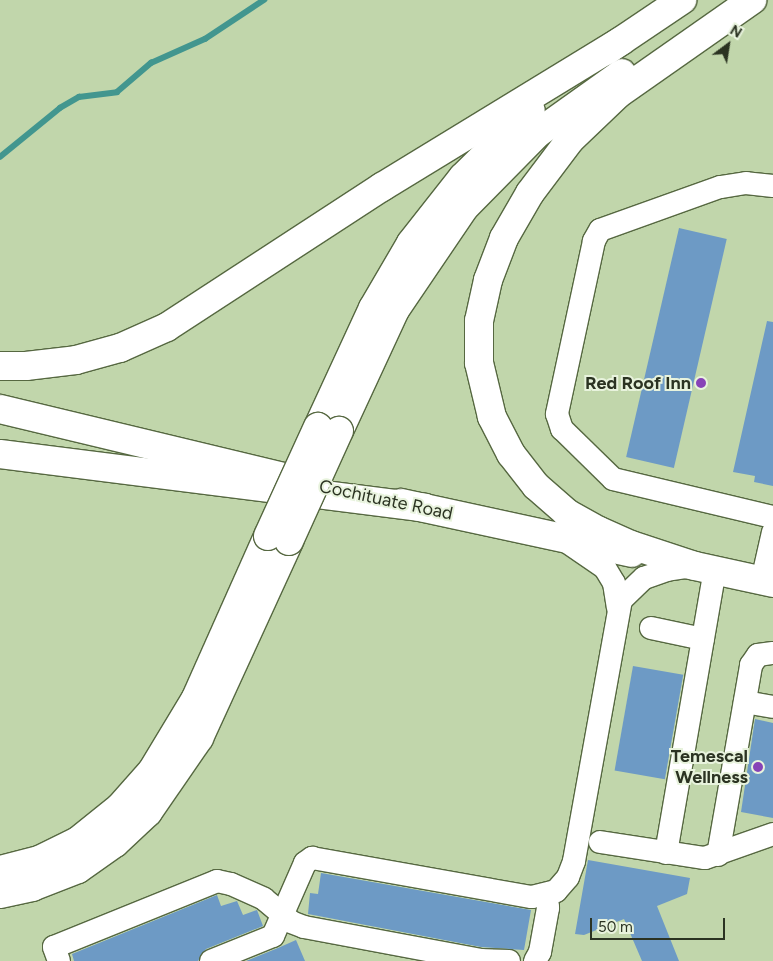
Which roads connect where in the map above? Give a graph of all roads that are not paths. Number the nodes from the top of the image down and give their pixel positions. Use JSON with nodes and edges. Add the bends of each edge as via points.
{"nodes":[{"id":1,"x":682,"y":0,"type":"edge"},
{"id":2,"x":752,"y":0,"type":"edge"},
{"id":3,"x":727,"y":16,"type":"junction"},
{"id":4,"x":621,"y":41,"type":"junction"},
{"id":5,"x":773,"y":186,"type":"edge"},
{"id":6,"x":0,"y":366,"type":"edge"},
{"id":7,"x":0,"y":409,"type":"edge"},
{"id":8,"x":328,"y":429,"type":"junction"},
{"id":9,"x":0,"y":454,"type":"edge"},
{"id":10,"x":424,"y":508,"type":"junction"},
{"id":11,"x":773,"y":517,"type":"edge"},
{"id":12,"x":773,"y":532,"type":"edge"},
{"id":13,"x":550,"y":535,"type":"junction"},
{"id":14,"x":278,"y":538,"type":"junction"},
{"id":15,"x":705,"y":568,"type":"junction"},
{"id":16,"x":767,"y":582,"type":"edge"},
{"id":17,"x":618,"y":607,"type":"junction"},
{"id":18,"x":651,"y":628,"type":"dead end"},
{"id":19,"x":703,"y":639,"type":"junction"},
{"id":20,"x":773,"y":651,"type":"edge"},
{"id":21,"x":745,"y":702,"type":"junction"},
{"id":22,"x":773,"y":707,"type":"edge"},
{"id":23,"x":773,"y":834,"type":"edge"},
{"id":24,"x":600,"y":842,"type":"dead end"},
{"id":25,"x":666,"y":853,"type":"junction"},
{"id":26,"x":718,"y":855,"type":"junction"},
{"id":27,"x":0,"y":870,"type":"edge"},
{"id":28,"x":0,"y":894,"type":"edge"},
{"id":29,"x":547,"y":896,"type":"junction"},
{"id":30,"x":284,"y":915,"type":"junction"},
{"id":31,"x":400,"y":953,"type":"edge"},
{"id":32,"x":59,"y":961,"type":"edge"},
{"id":33,"x":211,"y":961,"type":"edge"},
{"id":34,"x":509,"y":961,"type":"edge"},
{"id":35,"x":535,"y":961,"type":"edge"}],
"edges":[{"from":1,"to":4,"type":"main road"},
{"from":2,"to":3,"type":"main road"},
{"from":3,"to":8,"type":"main road","via":[[588,94],[538,133],[486,183],[445,234],[403,297]]},
{"from":3,"to":15,"type":"main road","via":[[618,94],[549,165],[520,208],[497,253],[484,294],[478,336],[482,377],[492,417],[511,454],[536,486],[568,513],[593,528],[637,548]]},
{"from":4,"to":6,"type":"main road","via":[[390,182],[167,327],[128,345],[76,360]]},
{"from":4,"to":8,"type":"main road","via":[[561,84],[501,138],[430,216],[380,294]]},
{"from":5,"to":11,"type":"lane","via":[[746,183],[725,186],[600,230],[594,241],[557,414],[562,429],[613,479]]},
{"from":7,"to":10,"type":"main road","name":"Cochituate Road"},
{"from":8,"to":14,"type":"main road","bridge":true},
{"from":9,"to":10,"type":"main road"},
{"from":10,"to":13,"type":"main road","name":"Cochituate Road"},
{"from":12,"to":16,"type":"lane"},
{"from":13,"to":15,"type":"main road","name":"Cochituate Road"},
{"from":13,"to":17,"type":"lane","via":[[573,545],[604,568],[614,583]]},
{"from":14,"to":27,"type":"main road","via":[[196,698],[152,771],[120,807],[78,841],[39,860]]},
{"from":14,"to":28,"type":"main road","via":[[199,738],[148,812],[115,843],[78,868],[32,887]]},
{"from":15,"to":16,"type":"main road","name":"Cochituate Road"},
{"from":15,"to":17,"type":"lane","via":[[667,570],[644,578],[629,588]]},
{"from":15,"to":19,"type":"lane"},
{"from":17,"to":29,"type":"lane","via":[[574,861],[565,882]]},
{"from":18,"to":19,"type":"lane"},
{"from":19,"to":25,"type":"lane"},
{"from":20,"to":21,"type":"lane","via":[[758,655],[752,661]]},
{"from":21,"to":22,"type":"lane"},
{"from":21,"to":26,"type":"lane"},
{"from":23,"to":26,"type":"lane"},
{"from":24,"to":25,"type":"lane"},
{"from":25,"to":26,"type":"lane","via":[[699,858]]},
{"from":29,"to":30,"type":"lane","via":[[532,897],[316,858],[305,863]]},
{"from":29,"to":35,"type":"lane","via":[[543,934]]},
{"from":30,"to":31,"type":"lane","via":[[304,927]]},
{"from":30,"to":32,"type":"lane","via":[[264,899],[217,881],[54,947]]},
{"from":30,"to":33,"type":"lane","via":[[273,936]]},
{"from":31,"to":34,"type":"lane"}]}
